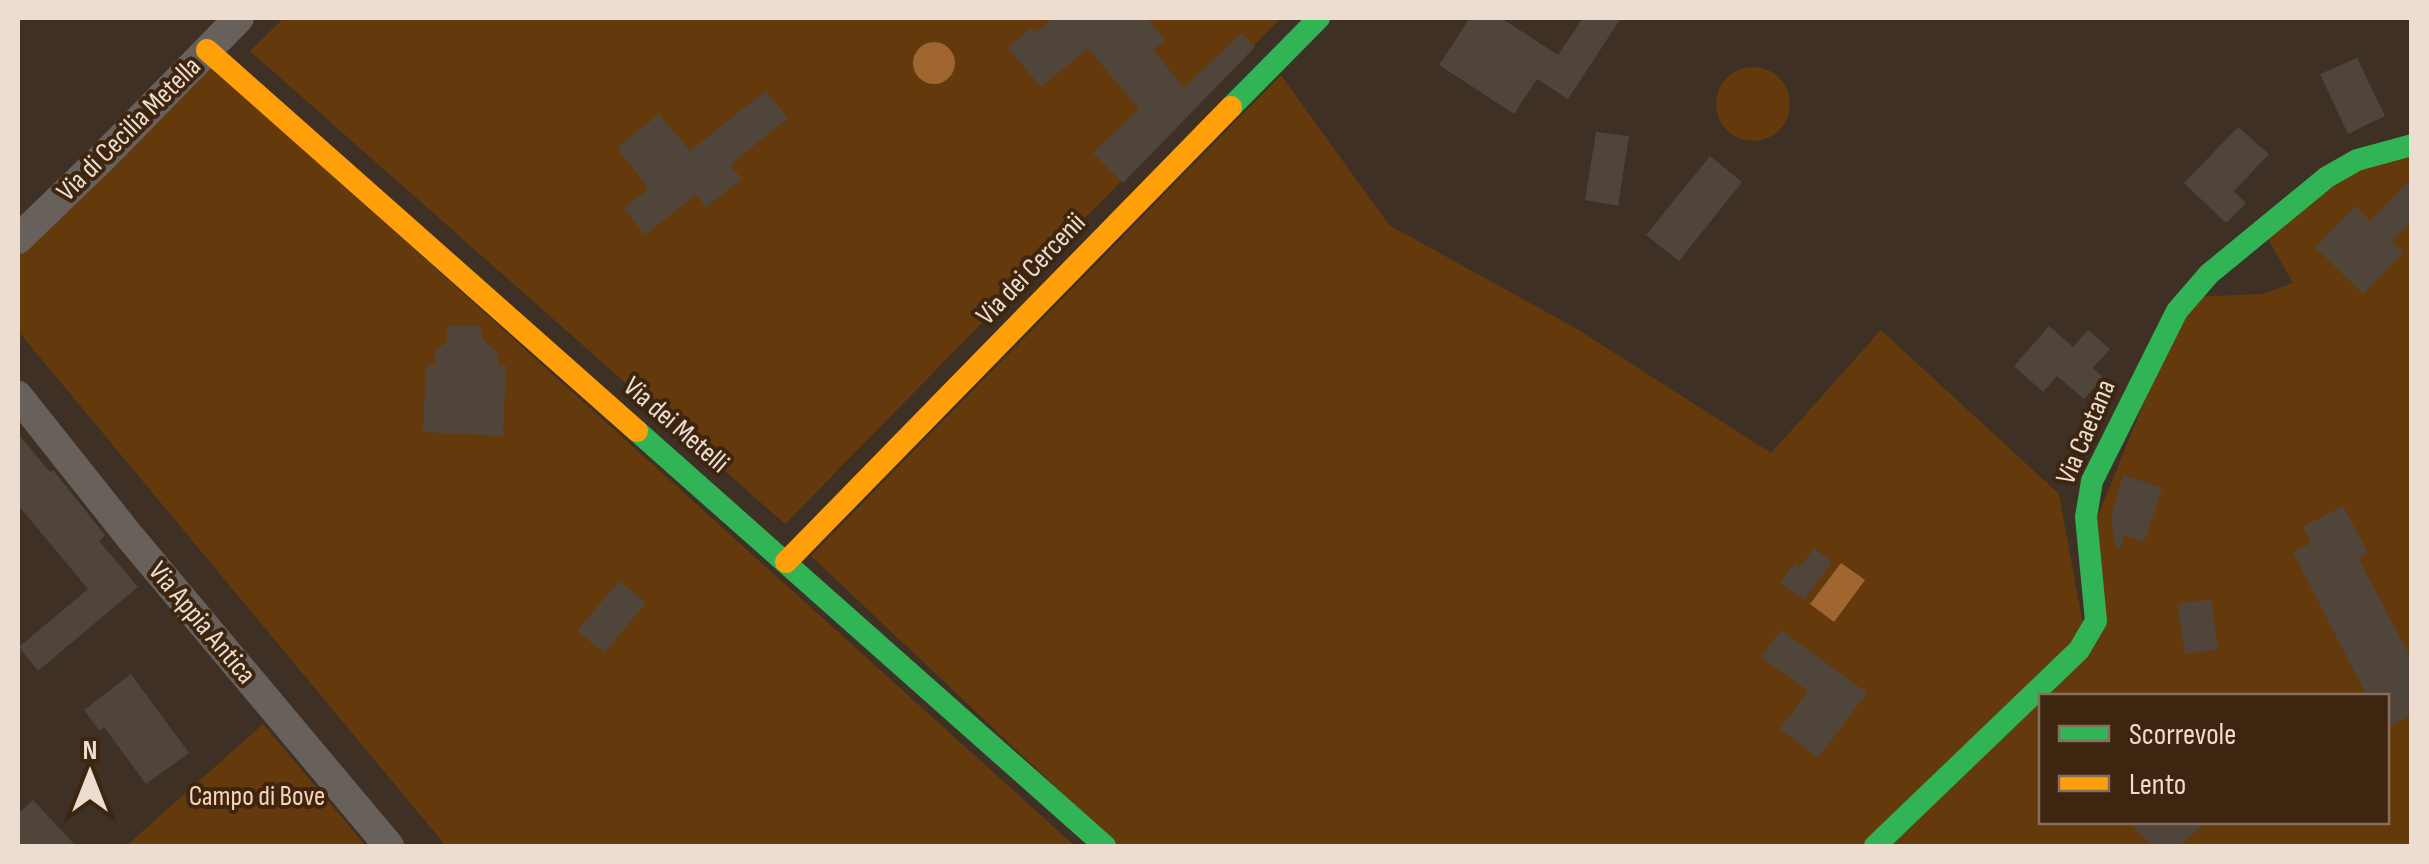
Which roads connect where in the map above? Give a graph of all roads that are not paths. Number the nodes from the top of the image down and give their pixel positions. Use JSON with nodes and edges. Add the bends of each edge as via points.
{"nodes":[{"id":1,"x":239,"y":18,"type":"edge"},
{"id":2,"x":1319,"y":18,"type":"edge"},
{"id":3,"x":206,"y":50,"type":"junction"},
{"id":4,"x":2412,"y":146,"type":"edge"},
{"id":5,"x":18,"y":239,"type":"edge"},
{"id":6,"x":18,"y":396,"type":"edge"},
{"id":7,"x":786,"y":562,"type":"junction"},
{"id":8,"x":390,"y":846,"type":"edge"},
{"id":9,"x":1105,"y":846,"type":"edge"},
{"id":10,"x":1876,"y":846,"type":"edge"}],
"edges":[{"from":1,"to":3,"type":"street","name":"Via di Cecilia Metella"},
{"from":2,"to":7,"type":"street","name":"Via dei Cercenii"},
{"from":3,"to":5,"type":"street","name":"Via di Cecilia Metella"},
{"from":3,"to":7,"type":"street","name":"Via dei Metelli"},
{"from":4,"to":10,"type":"street","name":"Via Caetana","via":[[2357,160],[2327,177],[2187,297],[2089,493],[2092,632]]},
{"from":6,"to":8,"type":"street","name":"Via Appia Antica"},
{"from":7,"to":9,"type":"street","name":"Via dei Metelli"}]}
